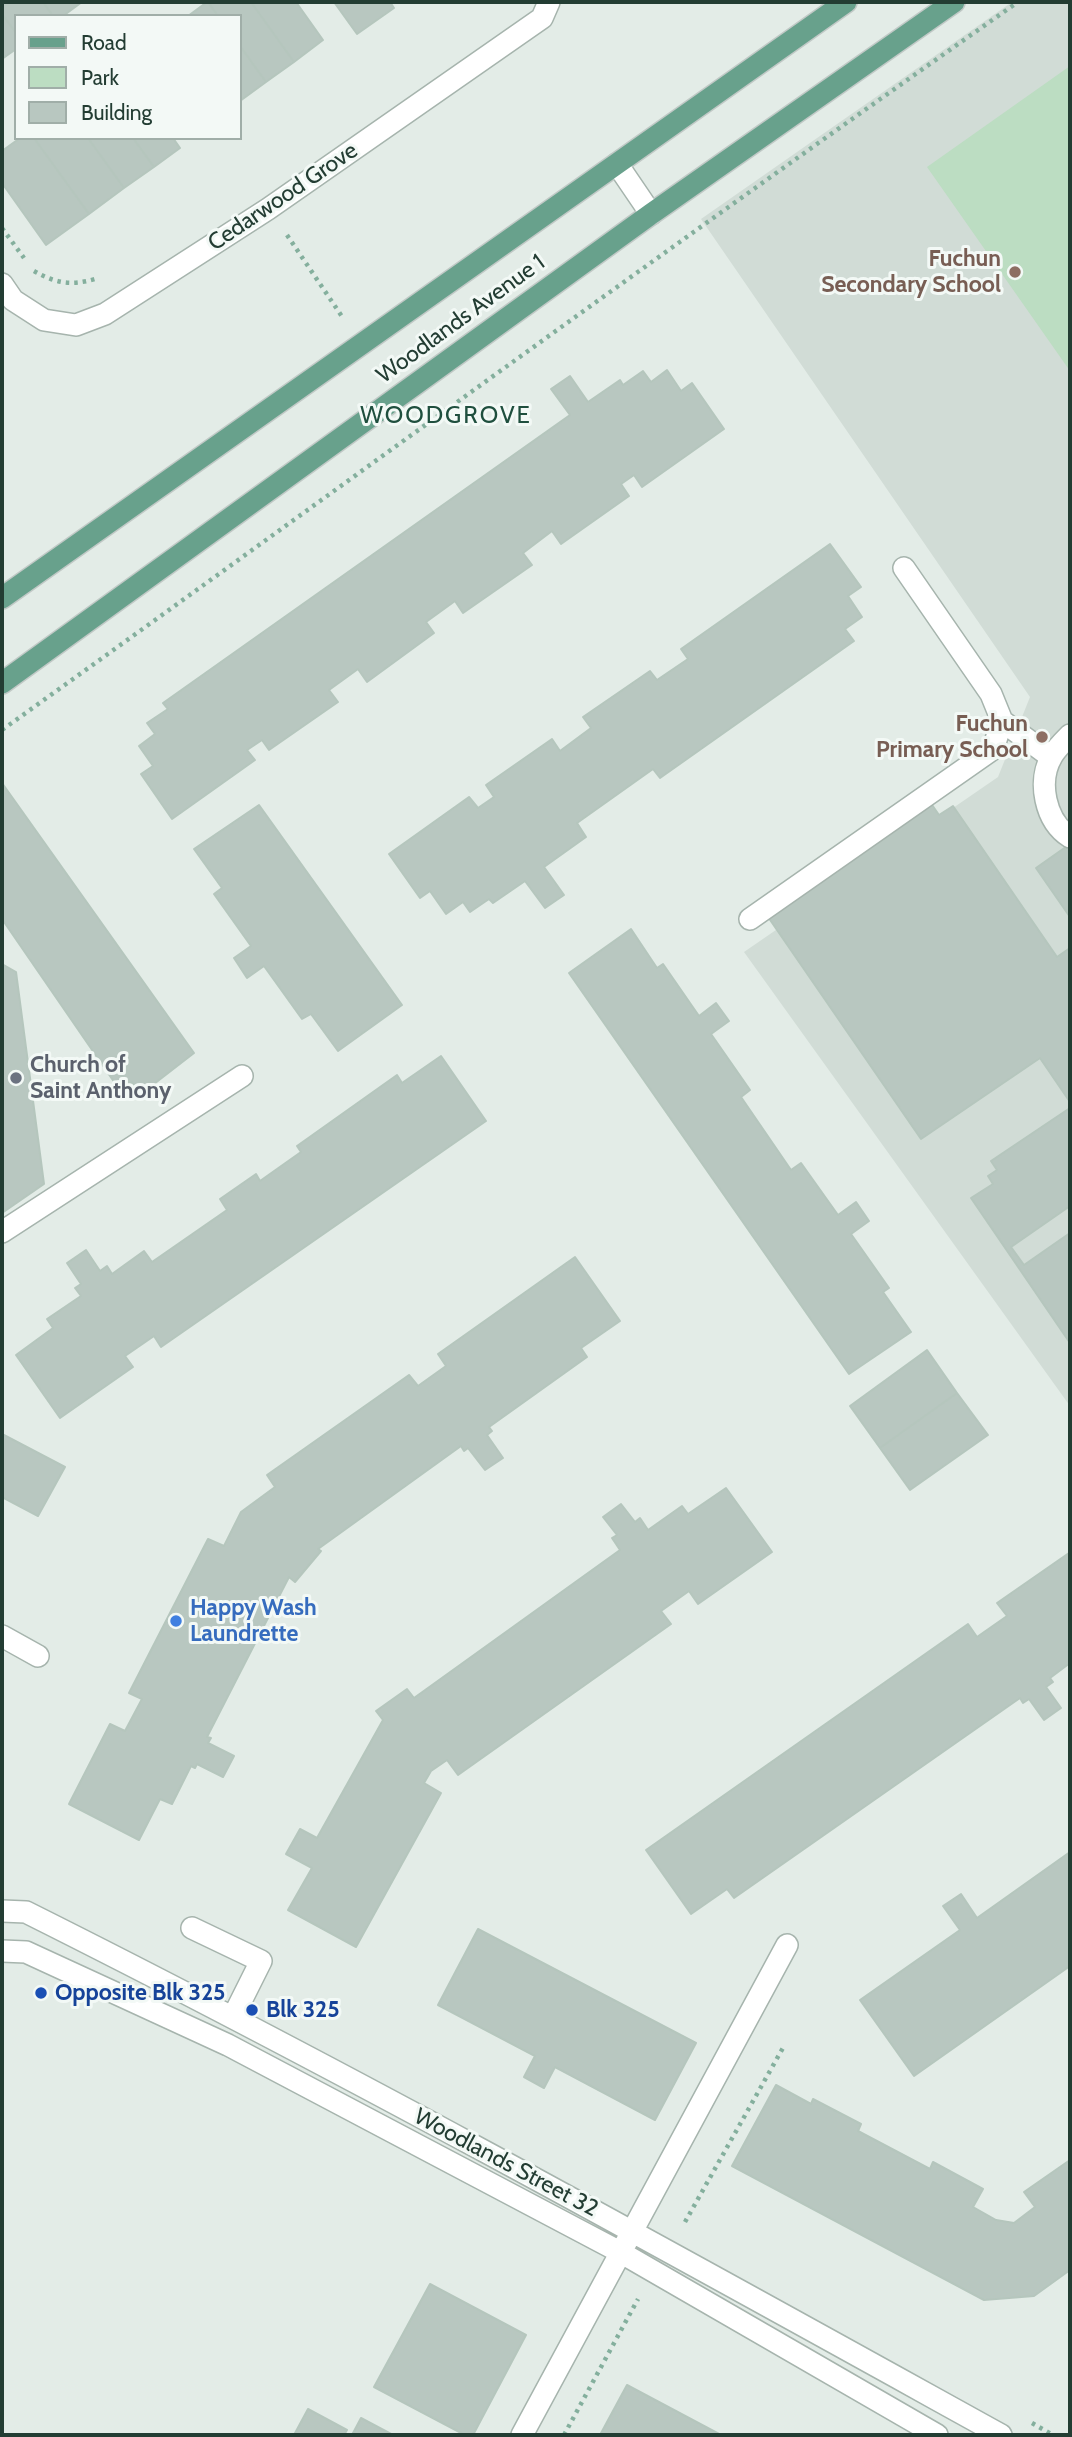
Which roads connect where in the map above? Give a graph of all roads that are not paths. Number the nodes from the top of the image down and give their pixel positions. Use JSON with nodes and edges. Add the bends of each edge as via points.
{"nodes":[{"id":1,"x":549,"y":2,"type":"edge"},
{"id":2,"x":846,"y":2,"type":"edge"},
{"id":3,"x":954,"y":2,"type":"edge"},
{"id":4,"x":617,"y":164,"type":"junction"},
{"id":5,"x":650,"y":214,"type":"junction"},
{"id":6,"x":2,"y":284,"type":"edge"},
{"id":7,"x":904,"y":568,"type":"dead end"},
{"id":8,"x":2,"y":598,"type":"edge"},
{"id":9,"x":2,"y":683,"type":"edge"},
{"id":10,"x":1002,"y":721,"type":"junction"},
{"id":11,"x":1070,"y":735,"type":"edge"},
{"id":12,"x":1051,"y":757,"type":"junction"},
{"id":13,"x":1070,"y":837,"type":"edge"},
{"id":14,"x":750,"y":919,"type":"dead end"},
{"id":15,"x":242,"y":1076,"type":"dead end"},
{"id":16,"x":2,"y":1232,"type":"edge"},
{"id":17,"x":2,"y":1636,"type":"edge"},
{"id":18,"x":38,"y":1656,"type":"dead end"},
{"id":19,"x":2,"y":1911,"type":"edge"},
{"id":20,"x":192,"y":1928,"type":"dead end"},
{"id":21,"x":787,"y":1944,"type":"dead end"},
{"id":22,"x":2,"y":1951,"type":"edge"},
{"id":23,"x":233,"y":2017,"type":"junction"},
{"id":24,"x":632,"y":2230,"type":"junction"},
{"id":25,"x":620,"y":2252,"type":"junction"},
{"id":26,"x":522,"y":2435,"type":"edge"},
{"id":27,"x":937,"y":2435,"type":"edge"},
{"id":28,"x":1002,"y":2435,"type":"edge"}],
"edges":[{"from":1,"to":6,"type":"street","name":"Cedarwood Grove","via":[[542,18],[268,209],[105,314],[76,325],[44,320],[13,300]]},
{"from":2,"to":4,"type":"main road","name":"Woodlands Avenue 1"},
{"from":3,"to":5,"type":"main road","name":"Woodlands Avenue 1"},
{"from":4,"to":5,"type":"street"},
{"from":4,"to":8,"type":"main road","name":"Woodlands Avenue 1"},
{"from":5,"to":9,"type":"main road","name":"Woodlands Avenue 1"},
{"from":7,"to":10,"type":"street","via":[[991,694]]},
{"from":10,"to":12,"type":"street"},
{"from":10,"to":14,"type":"street","via":[[993,749]]},
{"from":11,"to":12,"type":"street"},
{"from":12,"to":13,"type":"street","via":[[1044,784],[1049,812]]},
{"from":15,"to":16,"type":"street"},
{"from":17,"to":18,"type":"street"},
{"from":19,"to":23,"type":"street","name":"Woodlands Street 32","via":[[26,1912]]},
{"from":20,"to":23,"type":"street","via":[[261,1961]]},
{"from":21,"to":24,"type":"street"},
{"from":22,"to":25,"type":"street","name":"Woodlands Street 32","via":[[26,1952],[228,2045]]},
{"from":23,"to":24,"type":"street","name":"Woodlands Street 32"},
{"from":24,"to":25,"type":"street"},
{"from":24,"to":28,"type":"street","name":"Woodlands Street 32"},
{"from":25,"to":26,"type":"street"},
{"from":25,"to":27,"type":"street","name":"Woodlands Street 32"}]}
